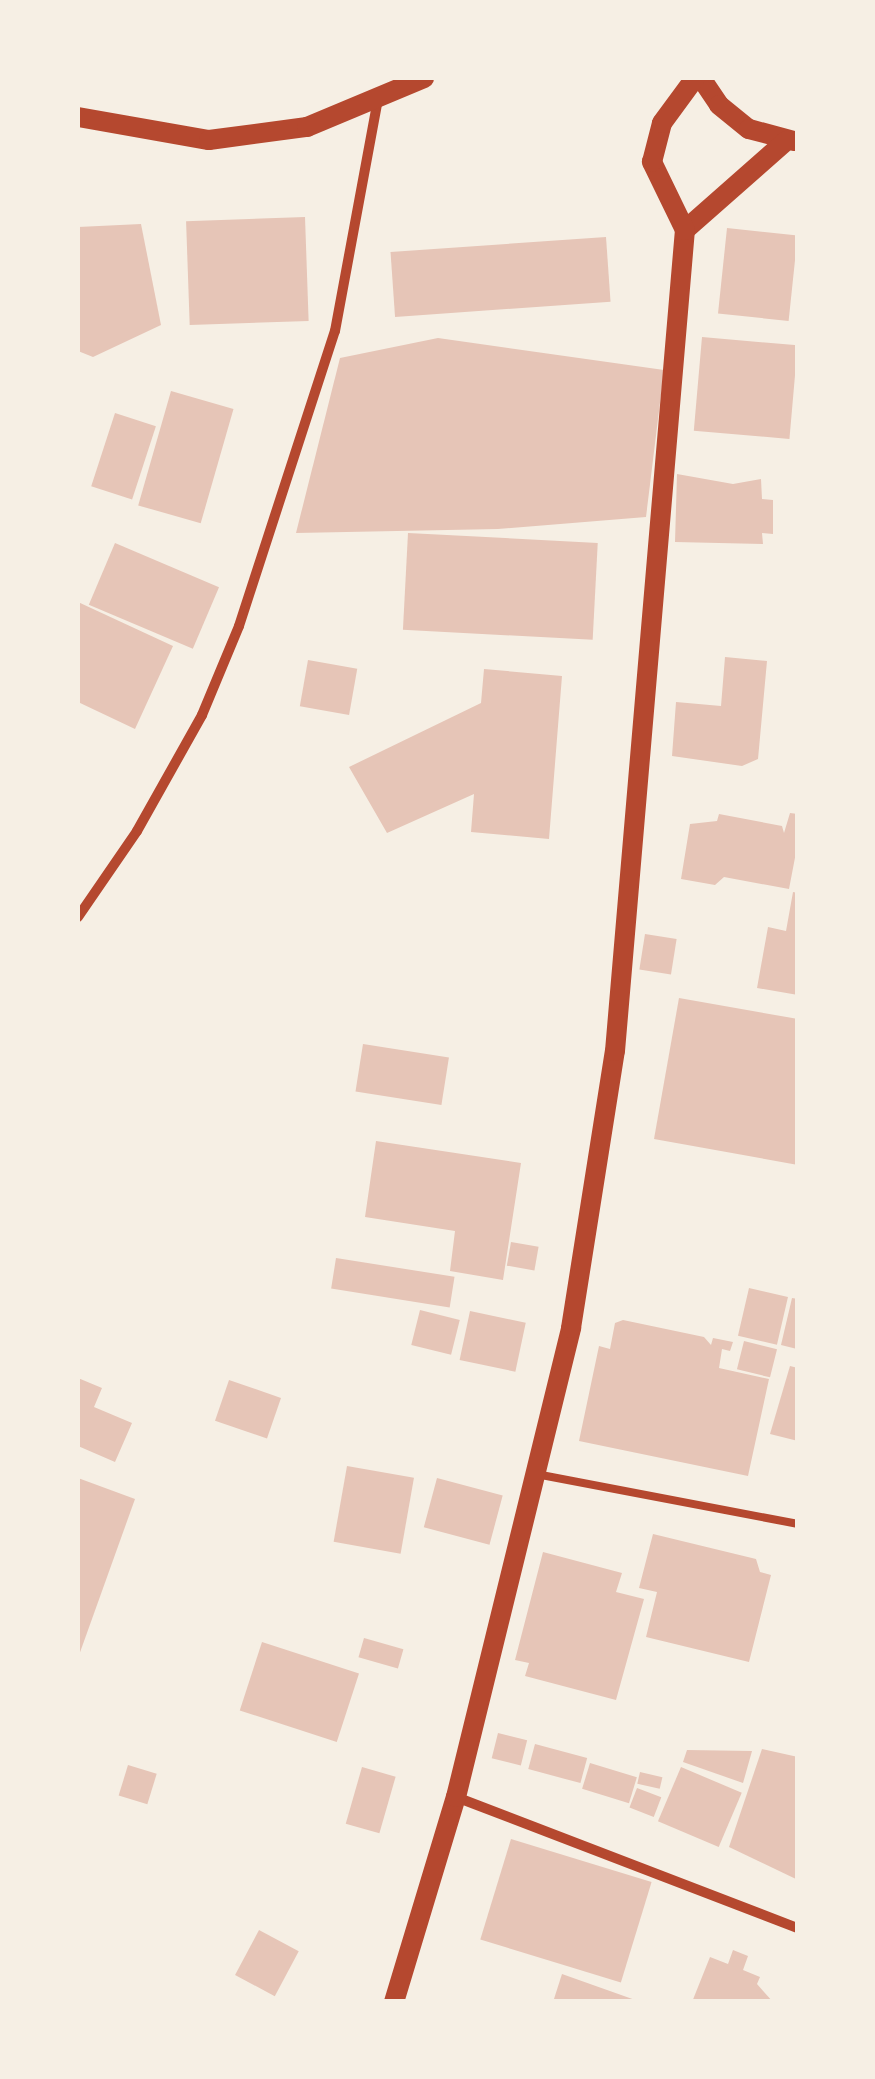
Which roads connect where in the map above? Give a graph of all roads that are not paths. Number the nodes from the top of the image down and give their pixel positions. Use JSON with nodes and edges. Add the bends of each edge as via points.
{"nodes":[{"id":1,"x":424,"y":78,"type":"edge"},
{"id":2,"x":698,"y":78,"type":"edge"},
{"id":3,"x":378,"y":100,"type":"junction"},
{"id":4,"x":82,"y":122,"type":"edge"},
{"id":5,"x":792,"y":141,"type":"edge"},
{"id":6,"x":685,"y":230,"type":"junction"},
{"id":7,"x":78,"y":917,"type":"edge"},
{"id":8,"x":536,"y":1474,"type":"junction"},
{"id":9,"x":798,"y":1524,"type":"edge"},
{"id":10,"x":456,"y":1796,"type":"junction"},
{"id":11,"x":798,"y":1928,"type":"edge"},
{"id":12,"x":394,"y":2002,"type":"edge"}],
"edges":[{"from":1,"to":3,"type":"main road"},
{"from":2,"to":5,"type":"main road","via":[[749,128]]},
{"from":2,"to":6,"type":"main road","via":[[662,123],[652,162]]},
{"from":3,"to":4,"type":"main road","via":[[307,127],[209,140]]},
{"from":3,"to":7,"type":"street","via":[[335,331],[246,608],[202,715],[138,831]]},
{"from":5,"to":6,"type":"main road"},
{"from":6,"to":8,"type":"main road","via":[[615,1051],[571,1328]]},
{"from":8,"to":9,"type":"lane"},
{"from":8,"to":10,"type":"main road"},
{"from":10,"to":11,"type":"street"},
{"from":10,"to":12,"type":"main road"}]}
